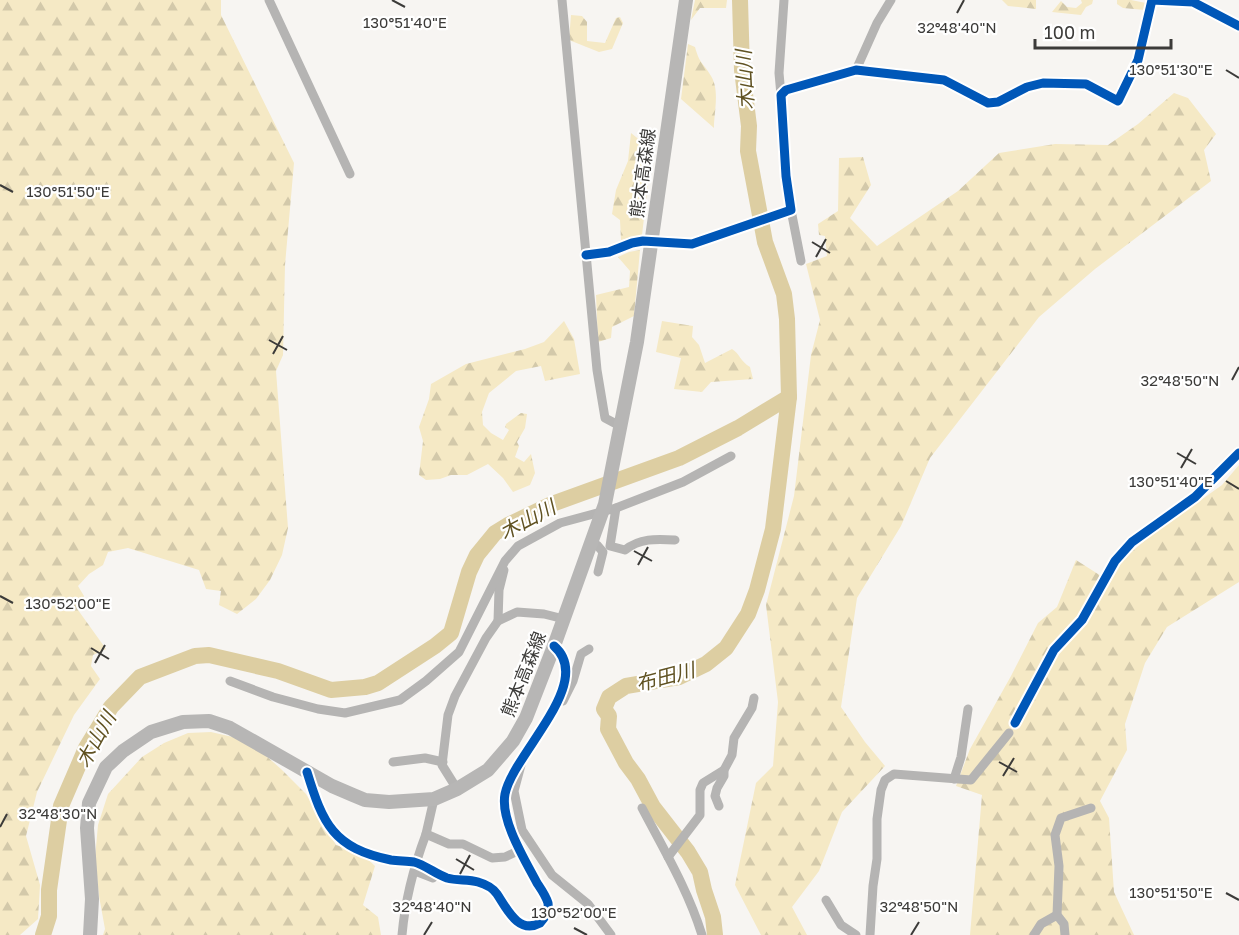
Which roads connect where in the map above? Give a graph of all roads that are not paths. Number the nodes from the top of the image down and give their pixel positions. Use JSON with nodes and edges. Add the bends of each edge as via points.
{"nodes":[{"id":1,"x":269,"y":0,"type":"edge"},
{"id":2,"x":562,"y":0,"type":"edge"},
{"id":3,"x":686,"y":0,"type":"edge"},
{"id":4,"x":784,"y":0,"type":"edge"},
{"id":5,"x":891,"y":0,"type":"edge"},
{"id":6,"x":1239,"y":26,"type":"edge"},
{"id":7,"x":856,"y":70,"type":"junction"},
{"id":8,"x":781,"y":95,"type":"junction"},
{"id":9,"x":350,"y":174,"type":"dead end"},
{"id":10,"x":788,"y":211,"type":"junction"},
{"id":11,"x":651,"y":241,"type":"junction"},
{"id":12,"x":586,"y":255,"type":"junction"},
{"id":13,"x":801,"y":261,"type":"dead end"},
{"id":14,"x":620,"y":426,"type":"junction"},
{"id":15,"x":1239,"y":453,"type":"edge"},
{"id":16,"x":731,"y":456,"type":"dead end"},
{"id":17,"x":608,"y":508,"type":"junction"},
{"id":18,"x":675,"y":540,"type":"dead end"},
{"id":19,"x":590,"y":546,"type":"junction"},
{"id":20,"x":507,"y":558,"type":"junction"},
{"id":21,"x":598,"y":572,"type":"dead end"},
{"id":22,"x":564,"y":619,"type":"junction"},
{"id":23,"x":498,"y":621,"type":"junction"},
{"id":24,"x":554,"y":646,"type":"junction"},
{"id":25,"x":589,"y":649,"type":"dead end"},
{"id":26,"x":230,"y":681,"type":"dead end"},
{"id":27,"x":754,"y":698,"type":"dead end"},
{"id":28,"x":558,"y":702,"type":"junction"},
{"id":29,"x":968,"y":709,"type":"dead end"},
{"id":30,"x":1015,"y":723,"type":"dead end"},
{"id":31,"x":1009,"y":733,"type":"dead end"},
{"id":32,"x":524,"y":757,"type":"junction"},
{"id":33,"x":393,"y":762,"type":"dead end"},
{"id":34,"x":443,"y":762,"type":"junction"},
{"id":35,"x":724,"y":770,"type":"junction"},
{"id":36,"x":307,"y":772,"type":"junction"},
{"id":37,"x":954,"y":778,"type":"junction"},
{"id":38,"x":457,"y":789,"type":"junction"},
{"id":39,"x":434,"y":799,"type":"junction"},
{"id":40,"x":719,"y":806,"type":"dead end"},
{"id":41,"x":642,"y":808,"type":"dead end"},
{"id":42,"x":1092,"y":808,"type":"dead end"},
{"id":43,"x":426,"y":834,"type":"junction"},
{"id":44,"x":520,"y":850,"type":"junction"},
{"id":45,"x":668,"y":857,"type":"junction"},
{"id":46,"x":416,"y":867,"type":"junction"},
{"id":47,"x":435,"y":876,"type":"junction"},
{"id":48,"x":462,"y":891,"type":"dead end"},
{"id":49,"x":825,"y":900,"type":"dead end"},
{"id":50,"x":1057,"y":915,"type":"junction"},
{"id":51,"x":519,"y":930,"type":"edge"},
{"id":52,"x":538,"y":931,"type":"edge"},
{"id":53,"x":90,"y":935,"type":"edge"},
{"id":54,"x":402,"y":935,"type":"edge"},
{"id":55,"x":611,"y":935,"type":"edge"},
{"id":56,"x":702,"y":935,"type":"edge"},
{"id":57,"x":856,"y":935,"type":"edge"},
{"id":58,"x":870,"y":935,"type":"edge"},
{"id":59,"x":1034,"y":935,"type":"edge"},
{"id":60,"x":1065,"y":935,"type":"edge"}],
"edges":[{"from":1,"to":9,"type":"street"},
{"from":2,"to":12,"type":"street"},
{"from":3,"to":11,"type":"main road","name":"熊本高森線"},
{"from":4,"to":8,"type":"street","via":[[778,73]]},
{"from":5,"to":7,"type":"street"},
{"from":6,"to":7,"type":"street","via":[[1193,2],[1152,0],[1138,60],[1118,100],[1086,84],[1043,83],[988,103],[944,80]]},
{"from":7,"to":8,"type":"street","via":[[786,90]]},
{"from":8,"to":10,"type":"street"},
{"from":10,"to":11,"type":"street","via":[[692,244]]},
{"from":10,"to":13,"type":"street"},
{"from":11,"to":12,"type":"street"},
{"from":11,"to":14,"type":"main road","name":"熊本高森線"},
{"from":12,"to":14,"type":"street","via":[[605,418]]},
{"from":14,"to":17,"type":"main road","name":"熊本高森線"},
{"from":15,"to":30,"type":"street","via":[[1196,497],[1132,542],[1115,561],[1082,620],[1054,650]]},
{"from":16,"to":17,"type":"street","via":[[683,482]]},
{"from":17,"to":18,"type":"street","via":[[610,546],[625,550],[635,542]]},
{"from":17,"to":19,"type":"main road","name":"熊本高森線"},
{"from":17,"to":20,"type":"street","via":[[560,523],[518,546]]},
{"from":19,"to":21,"type":"street","via":[[597,545],[603,552]]},
{"from":19,"to":22,"type":"main road","name":"熊本高森線"},
{"from":20,"to":23,"type":"street","via":[[499,590]]},
{"from":20,"to":26,"type":"street","via":[[459,652],[400,700],[345,714],[273,698]]},
{"from":22,"to":23,"type":"street","via":[[517,612]]},
{"from":22,"to":24,"type":"main road","name":"熊本高森線"},
{"from":23,"to":34,"type":"street","via":[[455,696],[448,715]]},
{"from":24,"to":28,"type":"street","via":[[563,654],[565,666]]},
{"from":24,"to":38,"type":"main road","name":"熊本高森線","via":[[513,741],[488,770]]},
{"from":25,"to":28,"type":"street","via":[[581,654],[568,693]]},
{"from":27,"to":35,"type":"street","via":[[734,738],[732,755]]},
{"from":28,"to":32,"type":"street"},
{"from":29,"to":37,"type":"street"},
{"from":31,"to":37,"type":"street","via":[[973,779]]},
{"from":32,"to":44,"type":"street","via":[[504,796],[506,816]]},
{"from":32,"to":55,"type":"street","via":[[514,791],[522,830],[552,875],[588,904]]},
{"from":33,"to":34,"type":"street","via":[[426,758]]},
{"from":34,"to":38,"type":"street"},
{"from":35,"to":40,"type":"street","via":[[716,793]]},
{"from":35,"to":45,"type":"street","via":[[703,783],[700,815]]},
{"from":36,"to":39,"type":"main road","name":"熊本高森線","via":[[365,800]]},
{"from":36,"to":46,"type":"street","via":[[326,824],[342,841],[367,853]]},
{"from":36,"to":53,"type":"main road","name":"熊本高森線","via":[[231,728],[209,721],[163,727],[123,751],[106,767],[89,803]]},
{"from":37,"to":58,"type":"street","via":[[894,774],[885,780],[878,819]]},
{"from":38,"to":39,"type":"main road","name":"熊本高森線"},
{"from":39,"to":43,"type":"street"},
{"from":41,"to":45,"type":"street"},
{"from":42,"to":50,"type":"street","via":[[1061,818],[1055,835],[1059,866]]},
{"from":43,"to":44,"type":"street","via":[[449,844],[463,844],[492,858]]},
{"from":43,"to":46,"type":"street"},
{"from":44,"to":52,"type":"street","via":[[548,902]]},
{"from":45,"to":56,"type":"street","via":[[694,908]]},
{"from":46,"to":47,"type":"street"},
{"from":46,"to":54,"type":"street"},
{"from":47,"to":48,"type":"street","via":[[460,885]]},
{"from":47,"to":51,"type":"street","via":[[488,885]]},
{"from":49,"to":57,"type":"street","via":[[841,925]]},
{"from":50,"to":59,"type":"street","via":[[1041,924]]},
{"from":50,"to":60,"type":"street","via":[[1064,924]]},
{"from":51,"to":52,"type":"street"}]}
